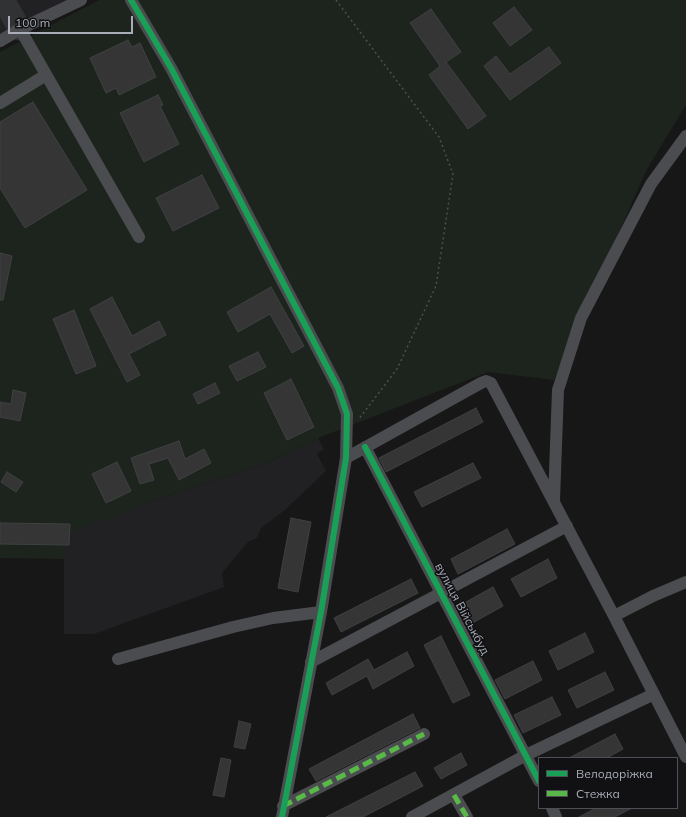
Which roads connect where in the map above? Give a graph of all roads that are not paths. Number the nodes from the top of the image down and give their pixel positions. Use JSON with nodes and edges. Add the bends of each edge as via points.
{"nodes":[{"id":1,"x":81,"y":0,"type":"edge"},
{"id":2,"x":131,"y":0,"type":"edge"},
{"id":3,"x":20,"y":29,"type":"junction"},
{"id":4,"x":0,"y":41,"type":"edge"},
{"id":5,"x":46,"y":75,"type":"junction"},
{"id":6,"x":0,"y":103,"type":"edge"},
{"id":7,"x":686,"y":136,"type":"edge"},
{"id":8,"x":139,"y":237,"type":"dead end"},
{"id":9,"x":366,"y":447,"type":"junction"},
{"id":10,"x":346,"y":458,"type":"junction"},
{"id":11,"x":554,"y":501,"type":"junction"},
{"id":12,"x":567,"y":526,"type":"junction"},
{"id":13,"x":686,"y":582,"type":"edge"},
{"id":14,"x":441,"y":592,"type":"junction"},
{"id":15,"x":321,"y":612,"type":"junction"},
{"id":16,"x":614,"y":616,"type":"junction"},
{"id":17,"x":118,"y":658,"type":"dead end"},
{"id":18,"x":311,"y":662,"type":"junction"},
{"id":19,"x":654,"y":694,"type":"junction"},
{"id":20,"x":424,"y":734,"type":"dead end"},
{"id":21,"x":526,"y":755,"type":"junction"},
{"id":22,"x":686,"y":758,"type":"edge"},
{"id":23,"x":538,"y":779,"type":"edge"},
{"id":24,"x":454,"y":795,"type":"junction"},
{"id":25,"x":282,"y":812,"type":"edge"},
{"id":26,"x":412,"y":817,"type":"edge"},
{"id":27,"x":467,"y":817,"type":"edge"}],
"edges":[{"from":1,"to":3,"type":"street"},
{"from":2,"to":10,"type":"street","via":[[171,68],[338,388],[347,414]]},
{"from":3,"to":4,"type":"street"},
{"from":3,"to":5,"type":"street"},
{"from":5,"to":6,"type":"street"},
{"from":5,"to":8,"type":"street"},
{"from":7,"to":11,"type":"street","via":[[651,184],[581,318],[558,390]]},
{"from":9,"to":10,"type":"street"},
{"from":9,"to":11,"type":"street","via":[[486,381],[491,383]]},
{"from":9,"to":14,"type":"street","name":"вулиця Військбуд"},
{"from":10,"to":15,"type":"street"},
{"from":11,"to":12,"type":"street"},
{"from":12,"to":14,"type":"street"},
{"from":12,"to":16,"type":"street"},
{"from":13,"to":16,"type":"street"},
{"from":14,"to":18,"type":"street"},
{"from":14,"to":21,"type":"street","name":"вулиця Військбуд"},
{"from":15,"to":17,"type":"street","via":[[273,618]]},
{"from":15,"to":18,"type":"street"},
{"from":16,"to":19,"type":"street"},
{"from":18,"to":25,"type":"street"},
{"from":19,"to":21,"type":"street"},
{"from":19,"to":22,"type":"street"},
{"from":20,"to":25,"type":"street"},
{"from":21,"to":23,"type":"street","name":"вулиця Військбуд"},
{"from":21,"to":24,"type":"street"},
{"from":24,"to":26,"type":"street"},
{"from":24,"to":27,"type":"street"}]}
